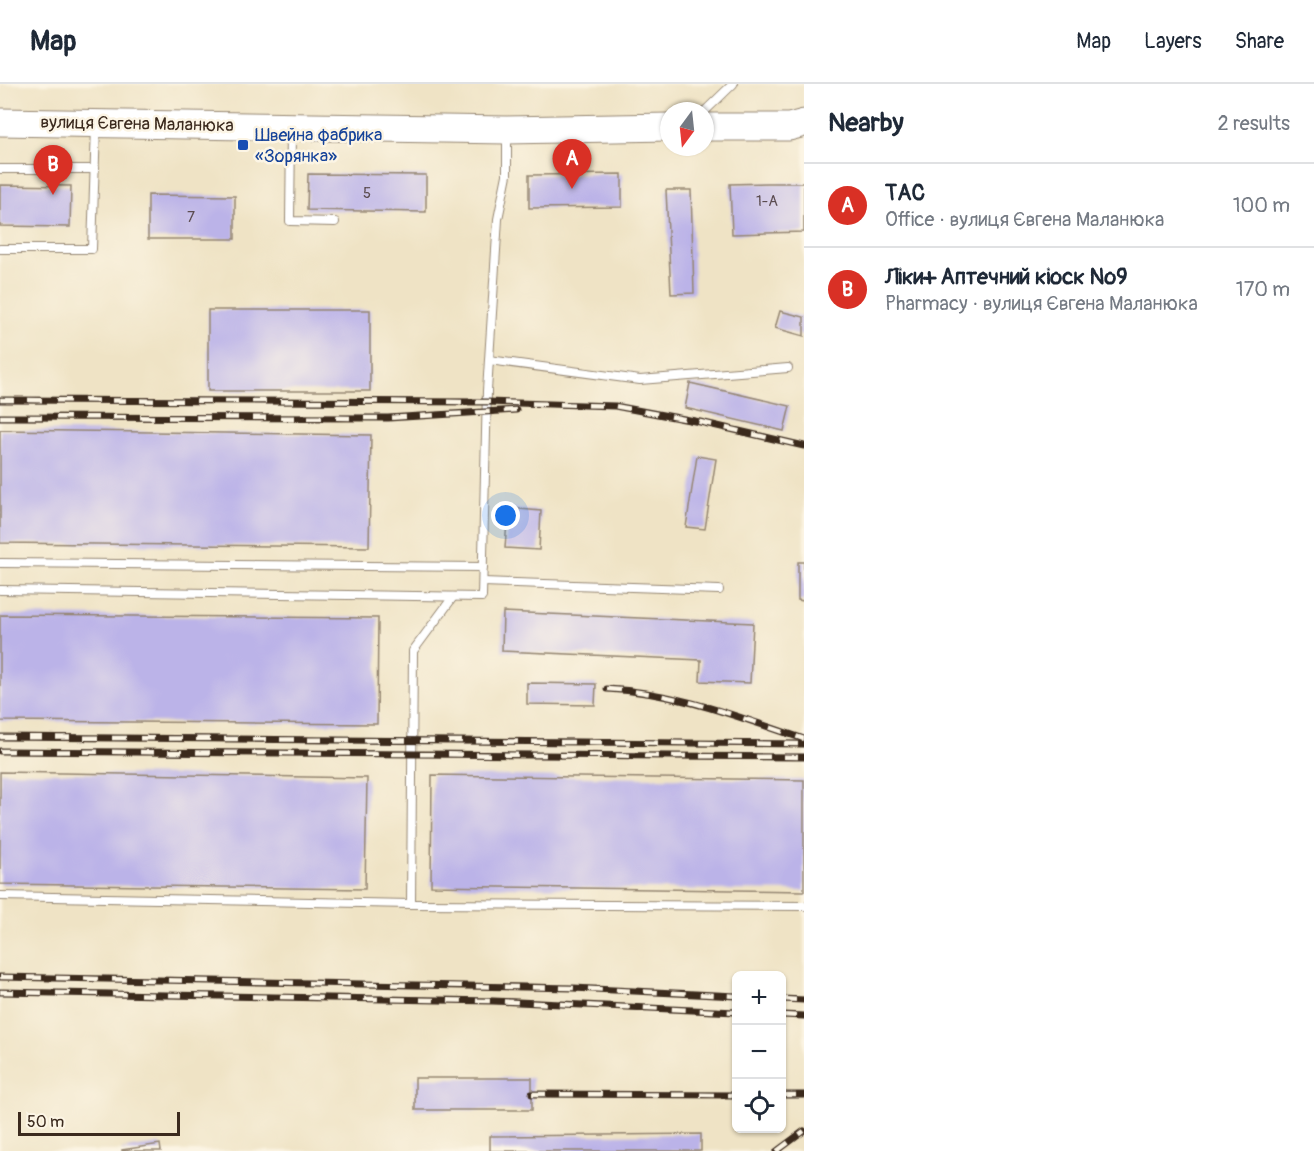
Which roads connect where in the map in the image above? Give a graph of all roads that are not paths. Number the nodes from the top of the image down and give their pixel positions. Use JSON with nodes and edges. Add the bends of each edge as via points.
{"nodes":[{"id":1,"x":733,"y":84,"type":"edge"},
{"id":2,"x":714,"y":102,"type":"edge"},
{"id":3,"x":0,"y":122,"type":"edge"},
{"id":4,"x":97,"y":123,"type":"junction"},
{"id":5,"x":291,"y":125,"type":"junction"},
{"id":6,"x":796,"y":125,"type":"edge"},
{"id":7,"x":714,"y":126,"type":"edge"},
{"id":8,"x":660,"y":127,"type":"edge"},
{"id":9,"x":507,"y":130,"type":"junction"},
{"id":10,"x":0,"y":169,"type":"edge"},
{"id":11,"x":95,"y":169,"type":"junction"},
{"id":12,"x":335,"y":222,"type":"dead end"},
{"id":13,"x":0,"y":249,"type":"edge"},
{"id":14,"x":489,"y":360,"type":"junction"},
{"id":15,"x":788,"y":368,"type":"dead end"},
{"id":16,"x":0,"y":563,"type":"edge"},
{"id":17,"x":483,"y":567,"type":"junction"},
{"id":18,"x":483,"y":582,"type":"junction"},
{"id":19,"x":0,"y":590,"type":"edge"},
{"id":20,"x":719,"y":590,"type":"dead end"},
{"id":21,"x":453,"y":597,"type":"junction"},
{"id":22,"x":0,"y":896,"type":"edge"},
{"id":23,"x":411,"y":904,"type":"junction"},
{"id":24,"x":804,"y":906,"type":"edge"}],
"edges":[{"from":1,"to":2,"type":"lane"},
{"from":3,"to":4,"type":"main road","name":"вулиця Євгена Маланюка"},
{"from":4,"to":5,"type":"main road","name":"вулиця Євгена Маланюка"},
{"from":4,"to":11,"type":"lane"},
{"from":5,"to":9,"type":"main road","name":"вулиця Євгена Маланюка"},
{"from":5,"to":12,"type":"lane","via":[[290,221]]},
{"from":6,"to":7,"type":"main road"},
{"from":8,"to":9,"type":"main road","name":"вулиця Євгена Маланюка"},
{"from":9,"to":14,"type":"lane","via":[[507,174],[498,219]]},
{"from":10,"to":11,"type":"lane"},
{"from":11,"to":13,"type":"lane","via":[[92,249]]},
{"from":14,"to":15,"type":"lane","via":[[640,380]]},
{"from":14,"to":17,"type":"lane"},
{"from":16,"to":17,"type":"lane"},
{"from":17,"to":18,"type":"lane"},
{"from":18,"to":20,"type":"lane"},
{"from":18,"to":21,"type":"lane","via":[[482,597]]},
{"from":19,"to":21,"type":"lane"},
{"from":21,"to":23,"type":"lane","via":[[413,651]]},
{"from":22,"to":23,"type":"lane"},
{"from":23,"to":24,"type":"lane"}]}
